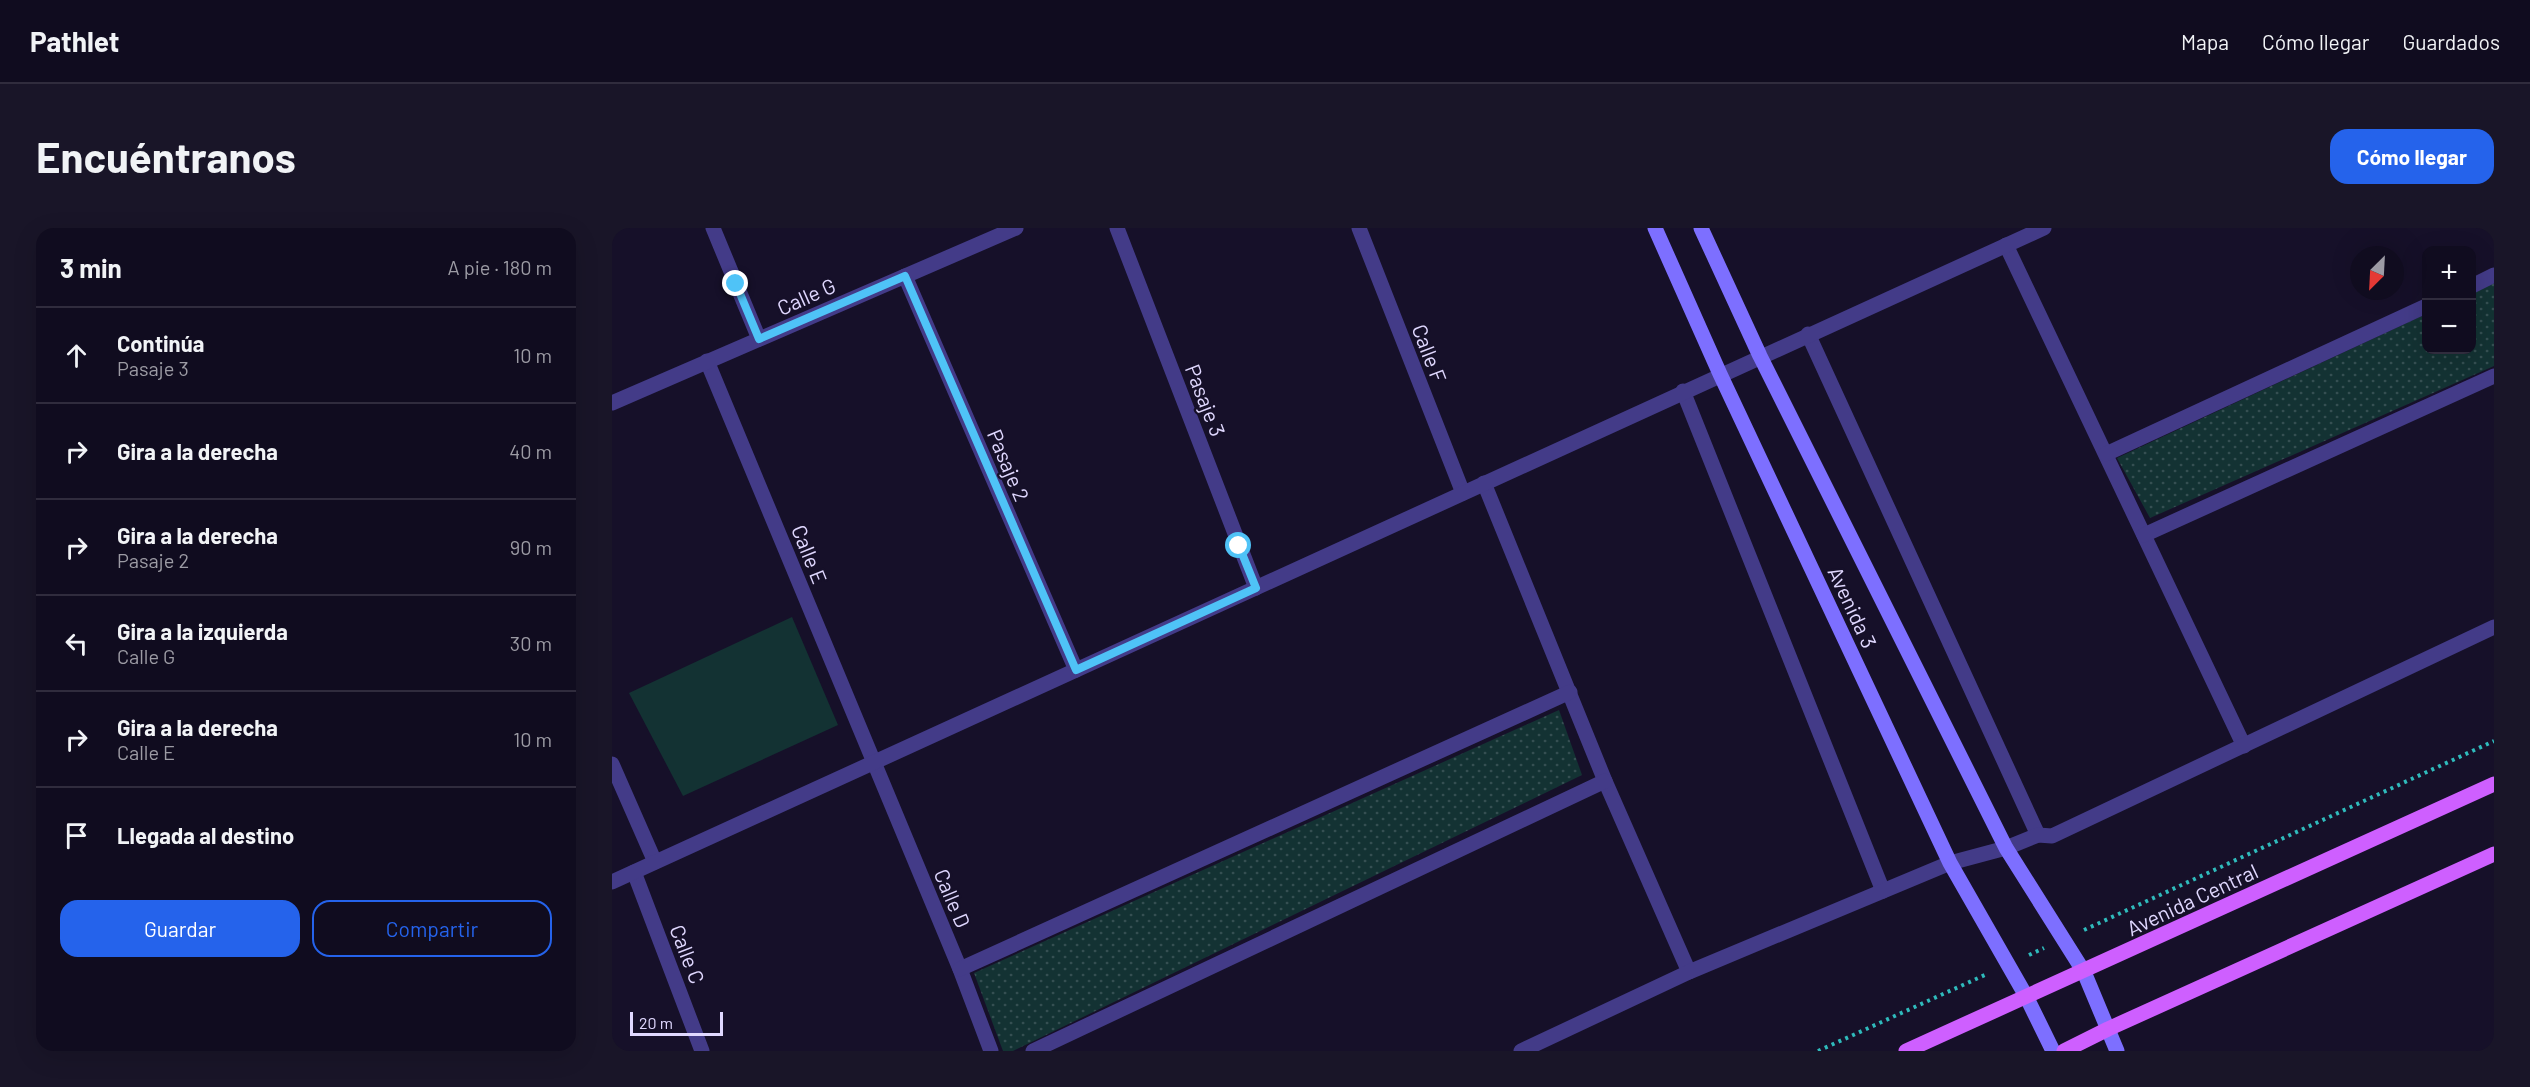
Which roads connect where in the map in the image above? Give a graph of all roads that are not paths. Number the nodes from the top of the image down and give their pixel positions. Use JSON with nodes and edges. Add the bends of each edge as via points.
{"nodes":[{"id":1,"x":713,"y":228,"type":"edge"},
{"id":2,"x":1016,"y":228,"type":"edge"},
{"id":3,"x":1117,"y":228,"type":"edge"},
{"id":4,"x":1359,"y":228,"type":"edge"},
{"id":5,"x":1655,"y":228,"type":"edge"},
{"id":6,"x":1701,"y":228,"type":"edge"},
{"id":7,"x":2044,"y":228,"type":"edge"},
{"id":8,"x":2006,"y":245,"type":"junction"},
{"id":9,"x":2494,"y":275,"type":"edge"},
{"id":10,"x":905,"y":276,"type":"junction"},
{"id":11,"x":2476,"y":284,"type":"edge"},
{"id":12,"x":2422,"y":308,"type":"edge"},
{"id":13,"x":1808,"y":334,"type":"junction"},
{"id":14,"x":759,"y":339,"type":"junction"},
{"id":15,"x":1761,"y":356,"type":"junction"},
{"id":16,"x":707,"y":361,"type":"junction"},
{"id":17,"x":1720,"y":374,"type":"junction"},
{"id":18,"x":2494,"y":376,"type":"edge"},
{"id":19,"x":1683,"y":391,"type":"junction"},
{"id":20,"x":612,"y":404,"type":"edge"},
{"id":21,"x":2106,"y":454,"type":"junction"},
{"id":22,"x":1484,"y":483,"type":"junction"},
{"id":23,"x":1462,"y":493,"type":"junction"},
{"id":24,"x":2144,"y":535,"type":"junction"},
{"id":25,"x":1256,"y":588,"type":"junction"},
{"id":26,"x":2494,"y":627,"type":"edge"},
{"id":27,"x":1076,"y":670,"type":"junction"},
{"id":28,"x":1570,"y":692,"type":"junction"},
{"id":29,"x":2244,"y":746,"type":"junction"},
{"id":30,"x":873,"y":762,"type":"junction"},
{"id":31,"x":612,"y":764,"type":"edge"},
{"id":32,"x":1605,"y":781,"type":"junction"},
{"id":33,"x":2494,"y":784,"type":"edge"},
{"id":34,"x":2038,"y":835,"type":"junction"},
{"id":35,"x":2006,"y":848,"type":"junction"},
{"id":36,"x":2494,"y":854,"type":"edge"},
{"id":37,"x":655,"y":862,"type":"junction"},
{"id":38,"x":1950,"y":863,"type":"junction"},
{"id":39,"x":634,"y":872,"type":"junction"},
{"id":40,"x":612,"y":882,"type":"edge"},
{"id":41,"x":1883,"y":891,"type":"junction"},
{"id":42,"x":960,"y":969,"type":"junction"},
{"id":43,"x":1689,"y":972,"type":"junction"},
{"id":44,"x":2084,"y":972,"type":"junction"},
{"id":45,"x":2026,"y":996,"type":"junction"},
{"id":46,"x":2108,"y":1029,"type":"junction"},
{"id":47,"x":702,"y":1051,"type":"edge"},
{"id":48,"x":991,"y":1051,"type":"edge"},
{"id":49,"x":1033,"y":1051,"type":"edge"},
{"id":50,"x":1521,"y":1051,"type":"edge"},
{"id":51,"x":1906,"y":1051,"type":"edge"},
{"id":52,"x":2053,"y":1051,"type":"edge"},
{"id":53,"x":2064,"y":1051,"type":"edge"},
{"id":54,"x":2117,"y":1051,"type":"edge"}],
"edges":[{"from":1,"to":14,"type":"street"},
{"from":2,"to":10,"type":"street","name":"Calle G"},
{"from":3,"to":25,"type":"street","name":"Pasaje 3"},
{"from":4,"to":23,"type":"street","name":"Calle F"},
{"from":5,"to":17,"type":"main road","name":"Avenida 3"},
{"from":6,"to":15,"type":"main road","name":"Avenida 3"},
{"from":7,"to":8,"type":"street"},
{"from":8,"to":13,"type":"street"},
{"from":8,"to":21,"type":"street"},
{"from":9,"to":11,"type":"street"},
{"from":10,"to":14,"type":"street","name":"Calle G"},
{"from":10,"to":27,"type":"street","name":"Pasaje 2"},
{"from":12,"to":21,"type":"street"},
{"from":13,"to":15,"type":"street"},
{"from":13,"to":34,"type":"street"},
{"from":14,"to":16,"type":"street","name":"Calle G"},
{"from":15,"to":17,"type":"street"},
{"from":15,"to":35,"type":"main road","name":"Avenida 3"},
{"from":16,"to":20,"type":"street","name":"Calle G"},
{"from":16,"to":30,"type":"street","name":"Calle E"},
{"from":17,"to":19,"type":"street"},
{"from":17,"to":38,"type":"main road","name":"Avenida 3"},
{"from":18,"to":24,"type":"street"},
{"from":19,"to":22,"type":"street"},
{"from":19,"to":41,"type":"street"},
{"from":21,"to":24,"type":"street"},
{"from":22,"to":23,"type":"street"},
{"from":22,"to":28,"type":"street"},
{"from":23,"to":25,"type":"street"},
{"from":24,"to":29,"type":"street"},
{"from":25,"to":27,"type":"street"},
{"from":26,"to":29,"type":"street"},
{"from":27,"to":30,"type":"street"},
{"from":28,"to":32,"type":"street"},
{"from":28,"to":42,"type":"street"},
{"from":29,"to":34,"type":"street","via":[[2052,836]]},
{"from":30,"to":37,"type":"street"},
{"from":30,"to":42,"type":"street","name":"Calle D"},
{"from":31,"to":37,"type":"street"},
{"from":32,"to":43,"type":"street"},
{"from":32,"to":49,"type":"street"},
{"from":33,"to":44,"type":"main road","name":"Avenida Central"},
{"from":34,"to":35,"type":"street"},
{"from":35,"to":38,"type":"street"},
{"from":35,"to":44,"type":"main road","name":"Avenida 3"},
{"from":36,"to":46,"type":"main road"},
{"from":37,"to":39,"type":"street"},
{"from":38,"to":41,"type":"street"},
{"from":38,"to":45,"type":"main road","name":"Avenida 3"},
{"from":39,"to":40,"type":"street"},
{"from":39,"to":47,"type":"street","name":"Calle C"},
{"from":41,"to":43,"type":"street"},
{"from":42,"to":48,"type":"street","name":"Calle D"},
{"from":43,"to":50,"type":"street"},
{"from":44,"to":45,"type":"main road","name":"Avenida Central"},
{"from":44,"to":46,"type":"main road","name":"Avenida 3"},
{"from":45,"to":51,"type":"main road","name":"Avenida Central"},
{"from":45,"to":52,"type":"main road","name":"Avenida 3"},
{"from":46,"to":53,"type":"main road"},
{"from":46,"to":54,"type":"main road","name":"Avenida 3"}]}
